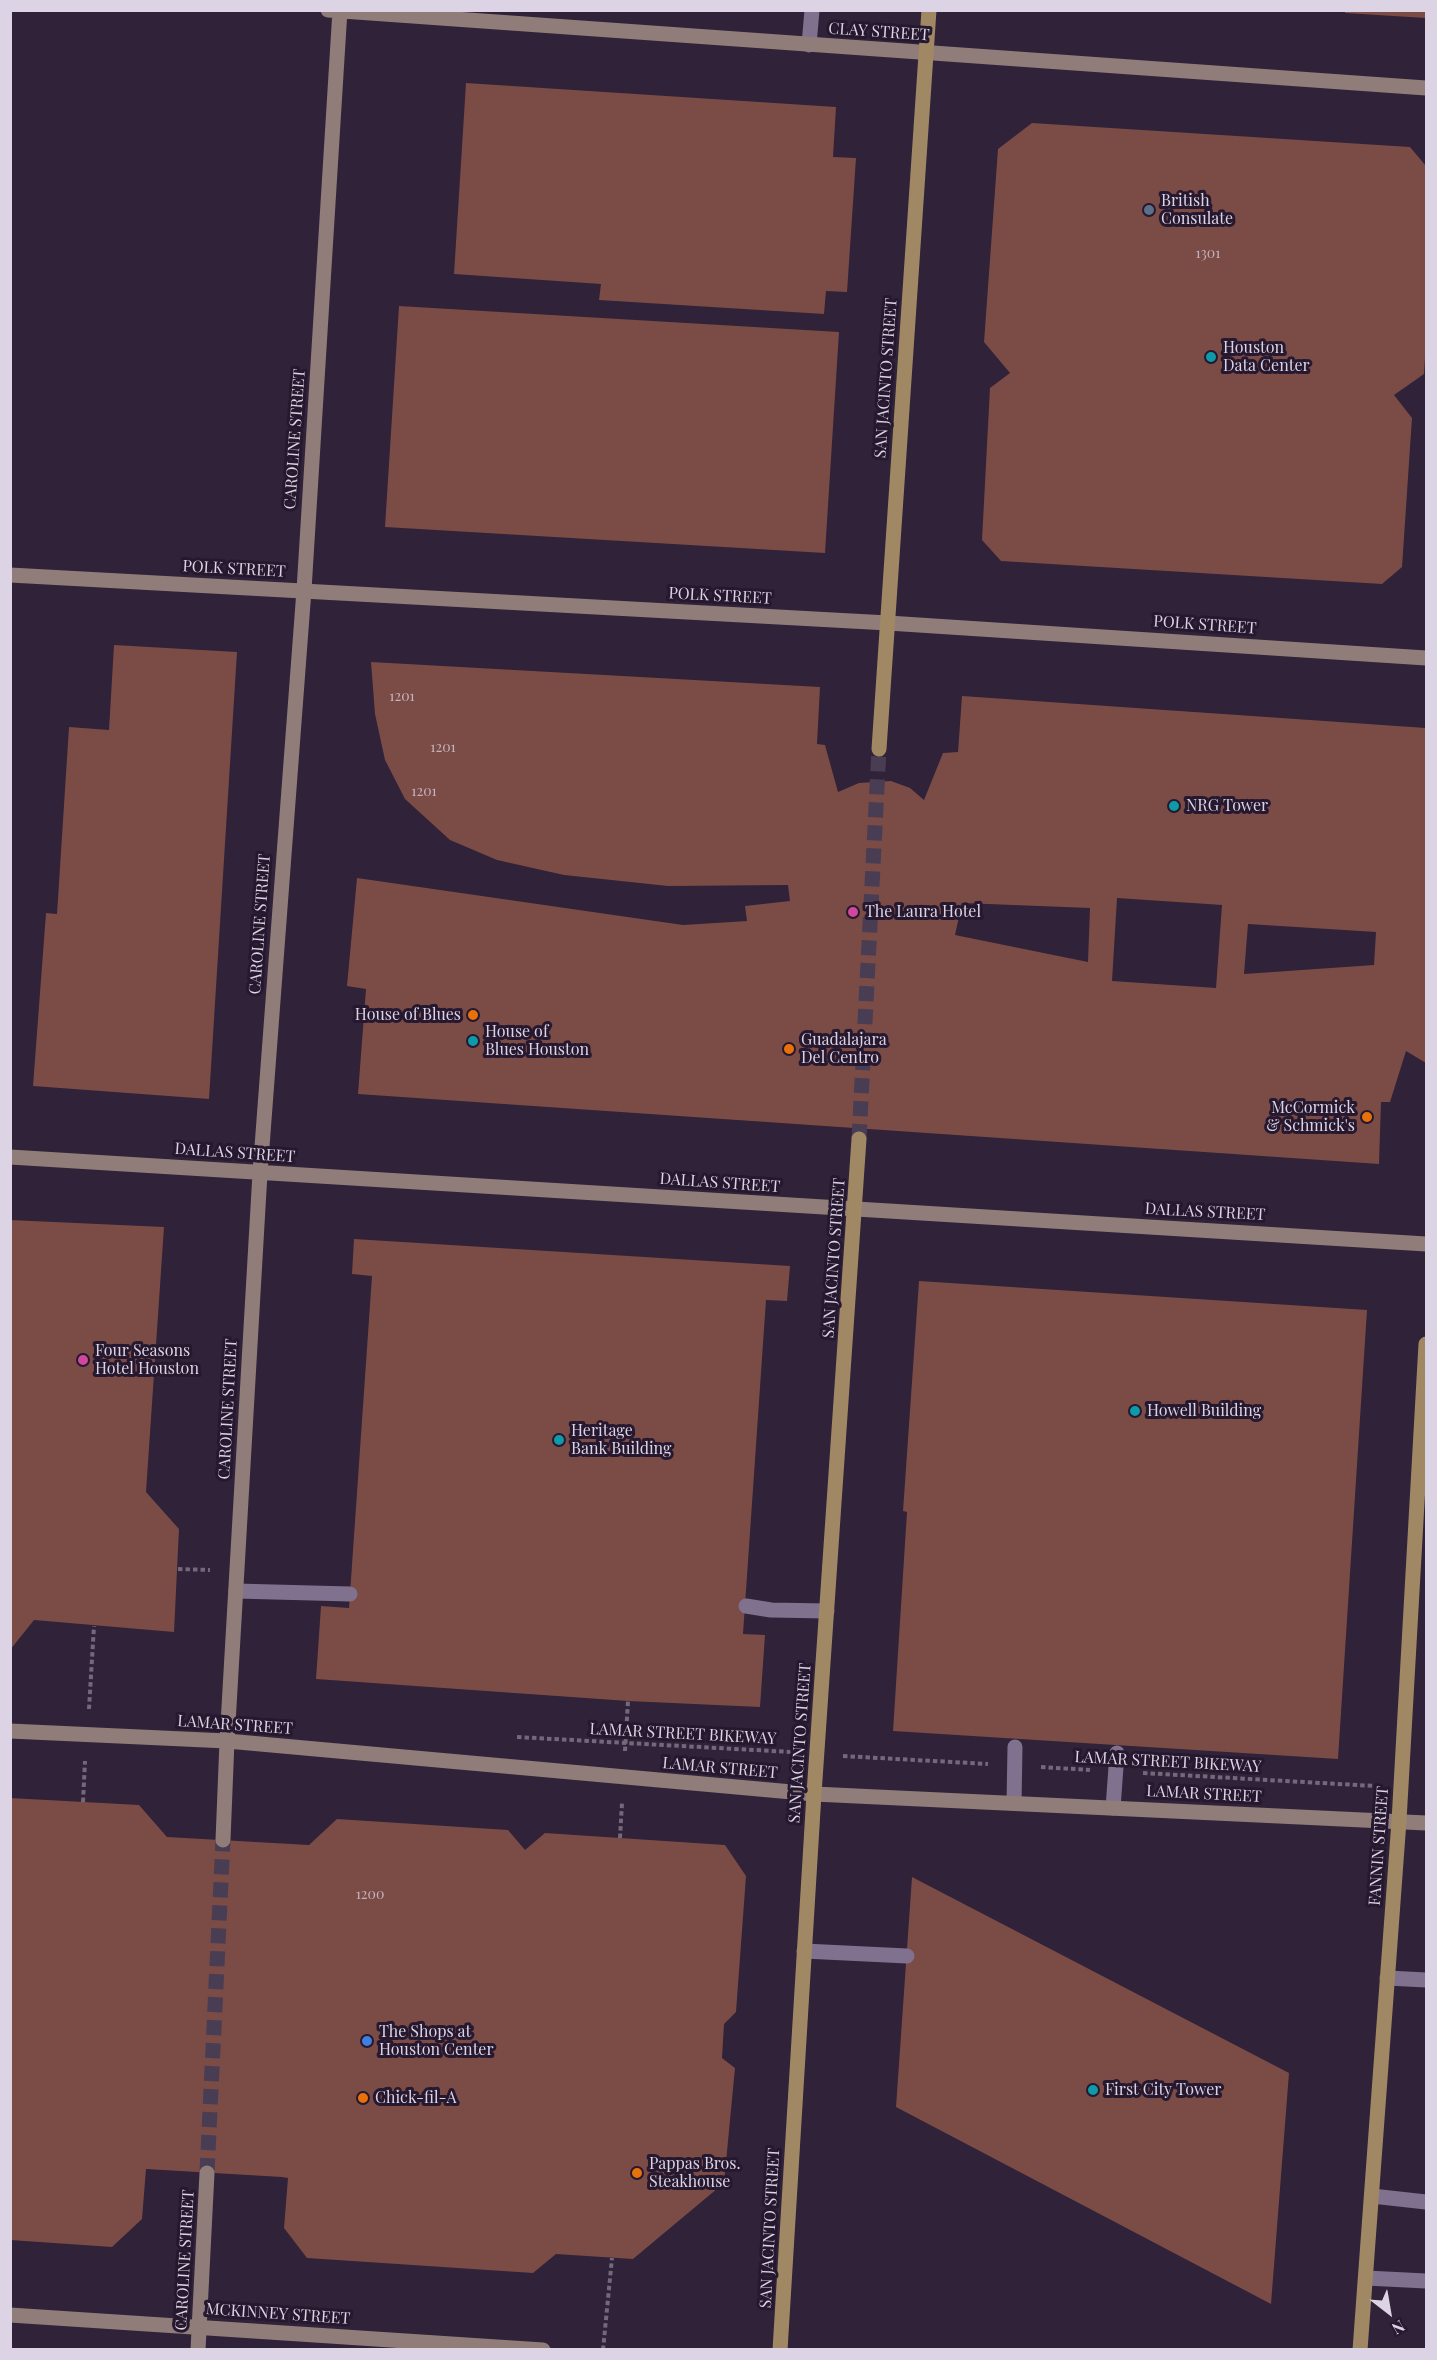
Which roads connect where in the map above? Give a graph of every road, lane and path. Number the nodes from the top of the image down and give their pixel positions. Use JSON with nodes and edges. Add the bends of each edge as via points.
{"nodes":[{"id":1,"x":328,"y":10,"type":"edge"},
{"id":2,"x":812,"y":10,"type":"edge"},
{"id":3,"x":929,"y":10,"type":"edge"},
{"id":4,"x":340,"y":11,"type":"edge"},
{"id":5,"x":809,"y":45,"type":"junction"},
{"id":6,"x":926,"y":54,"type":"junction"},
{"id":7,"x":1426,"y":88,"type":"edge"},
{"id":8,"x":10,"y":575,"type":"edge"},
{"id":9,"x":304,"y":590,"type":"junction"},
{"id":10,"x":888,"y":623,"type":"junction"},
{"id":11,"x":1426,"y":658,"type":"edge"},
{"id":12,"x":879,"y":749,"type":"tunnel mouth"},
{"id":13,"x":859,"y":1139,"type":"tunnel mouth"},
{"id":14,"x":10,"y":1157,"type":"edge"},
{"id":15,"x":260,"y":1173,"type":"junction"},
{"id":16,"x":856,"y":1209,"type":"junction"},
{"id":17,"x":1426,"y":1244,"type":"edge"},
{"id":18,"x":1426,"y":1344,"type":"edge"},
{"id":19,"x":236,"y":1591,"type":"junction"},
{"id":20,"x":350,"y":1594,"type":"dead end"},
{"id":21,"x":746,"y":1606,"type":"dead end"},
{"id":22,"x":827,"y":1611,"type":"junction"},
{"id":23,"x":78,"y":1709,"type":"dead end"},
{"id":24,"x":99,"y":1710,"type":"dead end"},
{"id":25,"x":10,"y":1731,"type":"edge"},
{"id":26,"x":515,"y":1737,"type":"dead end"},
{"id":27,"x":227,"y":1741,"type":"junction"},
{"id":28,"x":1015,"y":1747,"type":"dead end"},
{"id":29,"x":1117,"y":1753,"type":"dead end"},
{"id":30,"x":816,"y":1754,"type":"junction"},
{"id":31,"x":1014,"y":1766,"type":"junction"},
{"id":32,"x":1116,"y":1771,"type":"junction"},
{"id":33,"x":1401,"y":1788,"type":"junction"},
{"id":34,"x":814,"y":1794,"type":"junction"},
{"id":35,"x":1014,"y":1803,"type":"junction"},
{"id":36,"x":1113,"y":1808,"type":"junction"},
{"id":37,"x":1399,"y":1821,"type":"junction"},
{"id":38,"x":1426,"y":1823,"type":"edge"},
{"id":39,"x":223,"y":1840,"type":"tunnel mouth"},
{"id":40,"x":804,"y":1951,"type":"junction"},
{"id":41,"x":907,"y":1956,"type":"dead end"},
{"id":42,"x":1387,"y":1978,"type":"junction"},
{"id":43,"x":1426,"y":1980,"type":"edge"},
{"id":44,"x":207,"y":2173,"type":"tunnel mouth"},
{"id":45,"x":1372,"y":2196,"type":"junction"},
{"id":46,"x":1426,"y":2202,"type":"edge"},
{"id":47,"x":612,"y":2258,"type":"dead end"},
{"id":48,"x":1365,"y":2277,"type":"junction"},
{"id":49,"x":1426,"y":2281,"type":"edge"},
{"id":50,"x":10,"y":2315,"type":"edge"},
{"id":51,"x":199,"y":2327,"type":"junction"},
{"id":52,"x":198,"y":2349,"type":"edge"},
{"id":53,"x":543,"y":2349,"type":"edge"},
{"id":54,"x":603,"y":2349,"type":"edge"},
{"id":55,"x":780,"y":2349,"type":"edge"},
{"id":56,"x":1360,"y":2349,"type":"edge"}],
"edges":[{"from":1,"to":4,"type":"street","name":"CLAY STREET"},
{"from":2,"to":5,"type":"lane"},
{"from":3,"to":6,"type":"main road","name":"SAN JACINTO STREET"},
{"from":4,"to":5,"type":"street","name":"CLAY STREET"},
{"from":4,"to":9,"type":"street","name":"CAROLINE STREET"},
{"from":5,"to":6,"type":"street","name":"CLAY STREET"},
{"from":6,"to":7,"type":"street","name":"CLAY STREET"},
{"from":6,"to":10,"type":"main road","name":"SAN JACINTO STREET"},
{"from":8,"to":9,"type":"street","name":"POLK STREET"},
{"from":9,"to":10,"type":"street","name":"POLK STREET"},
{"from":9,"to":15,"type":"street","name":"CAROLINE STREET"},
{"from":10,"to":11,"type":"street","name":"POLK STREET"},
{"from":10,"to":12,"type":"main road","name":"SAN JACINTO STREET"},
{"from":13,"to":16,"type":"main road","name":"SAN JACINTO STREET"},
{"from":14,"to":15,"type":"street","name":"DALLAS STREET"},
{"from":15,"to":16,"type":"street","name":"DALLAS STREET"},
{"from":15,"to":19,"type":"street","name":"CAROLINE STREET"},
{"from":16,"to":17,"type":"street","name":"DALLAS STREET"},
{"from":16,"to":22,"type":"main road","name":"SAN JACINTO STREET"},
{"from":18,"to":33,"type":"main road","name":"FANNIN STREET"},
{"from":19,"to":20,"type":"lane"},
{"from":19,"to":27,"type":"street","name":"CAROLINE STREET"},
{"from":21,"to":22,"type":"lane"},
{"from":22,"to":30,"type":"main road","name":"SAN JACINTO STREET"},
{"from":23,"to":24,"type":"path"},
{"from":25,"to":27,"type":"street","name":"LAMAR STREET"},
{"from":26,"to":30,"type":"path","name":"LAMAR STREET BIKEWAY"},
{"from":27,"to":34,"type":"street","name":"LAMAR STREET"},
{"from":27,"to":39,"type":"street","name":"CAROLINE STREET"},
{"from":28,"to":31,"type":"lane"},
{"from":29,"to":32,"type":"lane"},
{"from":30,"to":31,"type":"path","name":"LAMAR STREET BIKEWAY"},
{"from":30,"to":34,"type":"main road","name":"SAN JACINTO STREET"},
{"from":31,"to":32,"type":"path","name":"LAMAR STREET BIKEWAY"},
{"from":31,"to":35,"type":"lane"},
{"from":32,"to":33,"type":"path","name":"LAMAR STREET BIKEWAY"},
{"from":32,"to":36,"type":"lane"},
{"from":33,"to":37,"type":"main road","name":"FANNIN STREET"},
{"from":34,"to":35,"type":"street","name":"LAMAR STREET"},
{"from":34,"to":40,"type":"main road","name":"SAN JACINTO STREET"},
{"from":35,"to":36,"type":"street","name":"LAMAR STREET"},
{"from":36,"to":37,"type":"street","name":"LAMAR STREET"},
{"from":37,"to":38,"type":"street","name":"LAMAR STREET"},
{"from":37,"to":42,"type":"main road","name":"FANNIN STREET"},
{"from":40,"to":41,"type":"lane"},
{"from":40,"to":55,"type":"main road","name":"SAN JACINTO STREET"},
{"from":42,"to":43,"type":"lane"},
{"from":42,"to":45,"type":"main road","name":"FANNIN STREET"},
{"from":44,"to":51,"type":"street","name":"CAROLINE STREET"},
{"from":45,"to":46,"type":"lane"},
{"from":45,"to":48,"type":"main road","name":"FANNIN STREET"},
{"from":47,"to":54,"type":"path"},
{"from":48,"to":49,"type":"lane"},
{"from":48,"to":56,"type":"main road","name":"FANNIN STREET"},
{"from":50,"to":51,"type":"street","name":"MCKINNEY STREET"},
{"from":51,"to":52,"type":"street","name":"CAROLINE STREET"},
{"from":51,"to":53,"type":"street","name":"MCKINNEY STREET"}]}
